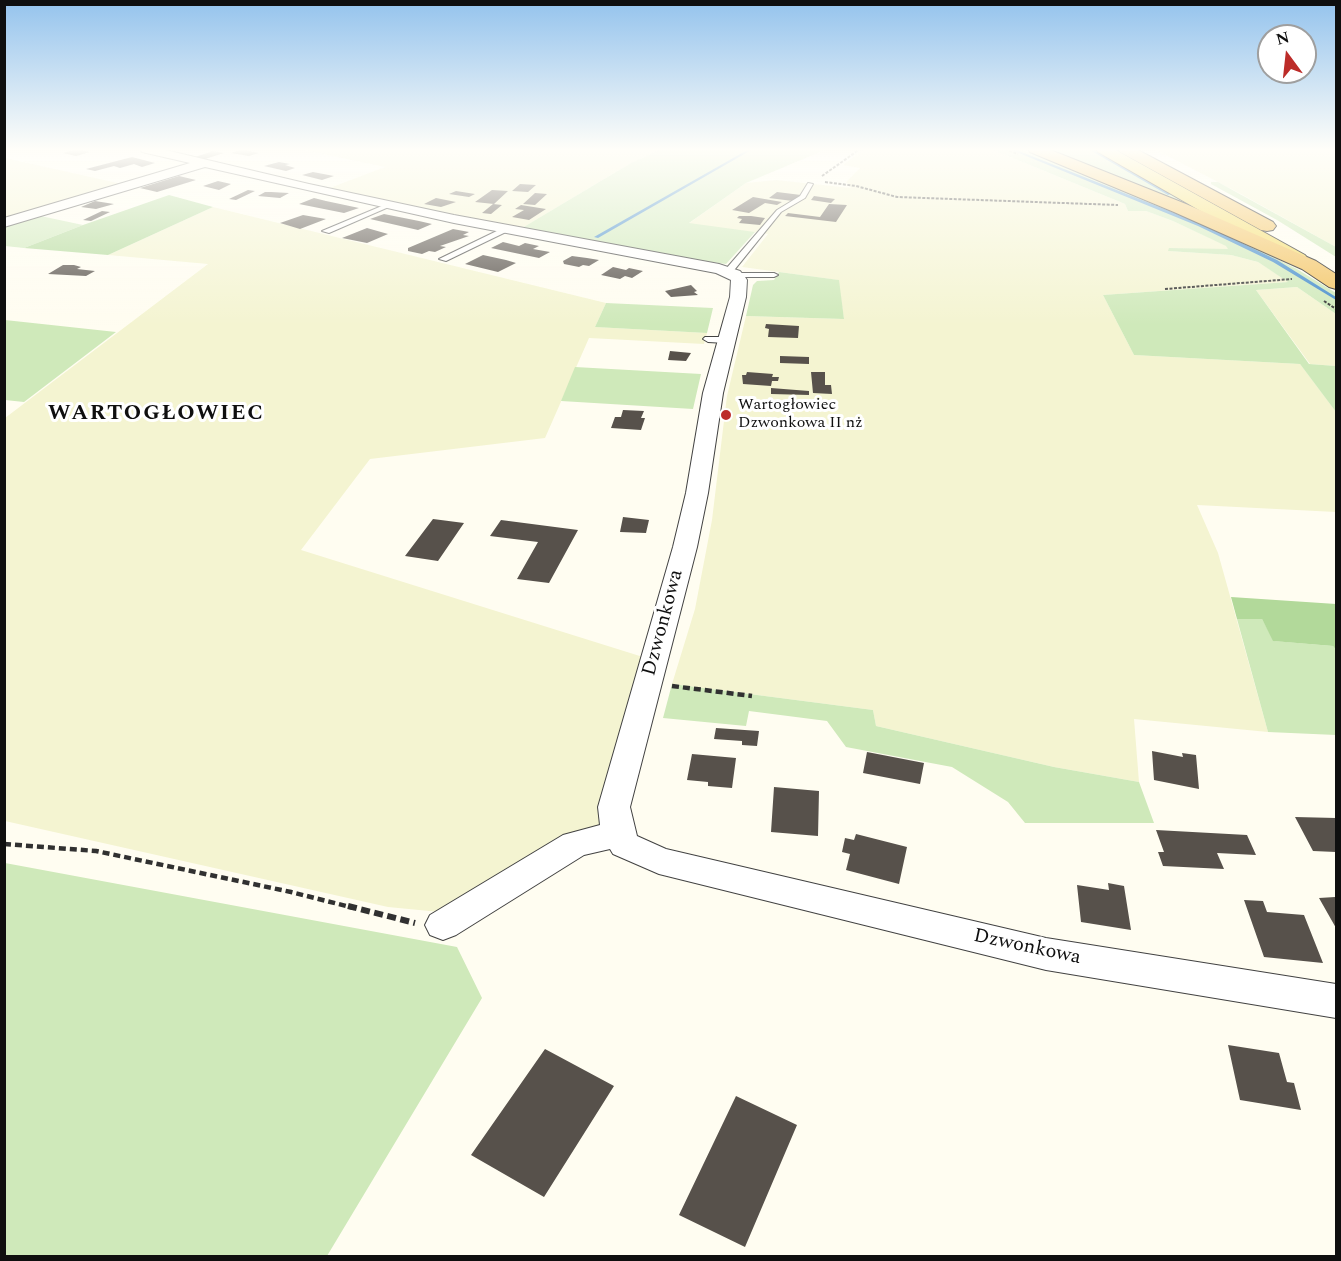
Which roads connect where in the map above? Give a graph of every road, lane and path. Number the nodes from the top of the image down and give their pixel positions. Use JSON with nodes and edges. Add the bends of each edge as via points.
{"nodes":[{"id":1,"x":56,"y":208,"type":"edge"},
{"id":2,"x":382,"y":208,"type":"edge"},
{"id":3,"x":402,"y":208,"type":"edge"},
{"id":4,"x":784,"y":208,"type":"edge"},
{"id":5,"x":1180,"y":208,"type":"edge"},
{"id":6,"x":1208,"y":208,"type":"edge"},
{"id":7,"x":1231,"y":208,"type":"edge"},
{"id":8,"x":4,"y":224,"type":"edge"},
{"id":9,"x":506,"y":230,"type":"junction"},
{"id":10,"x":326,"y":231,"type":"dead end"},
{"id":11,"x":444,"y":259,"type":"dead end"},
{"id":12,"x":1309,"y":265,"type":"junction"},
{"id":13,"x":1336,"y":266,"type":"edge"},
{"id":14,"x":732,"y":274,"type":"junction"},
{"id":15,"x":774,"y":275,"type":"dead end"},
{"id":16,"x":1292,"y":279,"type":"dead end"},
{"id":17,"x":1336,"y":283,"type":"edge"},
{"id":18,"x":1165,"y":289,"type":"dead end"},
{"id":19,"x":648,"y":684,"type":"junction"},
{"id":20,"x":752,"y":696,"type":"dead end"},
{"id":21,"x":618,"y":834,"type":"junction"},
{"id":22,"x":4,"y":844,"type":"edge"},
{"id":23,"x":443,"y":925,"type":"joint"},
{"id":24,"x":1336,"y":1001,"type":"edge"}],
"edges":[{"from":1,"to":8,"type":"street"},
{"from":2,"to":10,"type":"lane"},
{"from":3,"to":9,"type":"street"},
{"from":4,"to":14,"type":"lane"},
{"from":5,"to":12,"type":"highway"},
{"from":6,"to":12,"type":"main road"},
{"from":7,"to":13,"type":"highway"},
{"from":9,"to":11,"type":"lane"},
{"from":9,"to":14,"type":"street"},
{"from":12,"to":17,"type":"highway"},
{"from":14,"to":15,"type":"lane"},
{"from":14,"to":19,"type":"street","name":"Dzwonkowa","via":[[740,284],[717,339],[713,393],[695,504]]},
{"from":16,"to":18,"type":"path"},
{"from":19,"to":20,"type":"path"},
{"from":19,"to":21,"type":"street","name":"Dzwonkowa","via":[[614,807]]},
{"from":21,"to":23,"type":"street","via":[[575,844]]},
{"from":21,"to":24,"type":"street","name":"Dzwonkowa","via":[[625,845],[659,861],[1035,951]]},
{"from":22,"to":23,"type":"path","via":[[96,850],[386,917]]}]}
